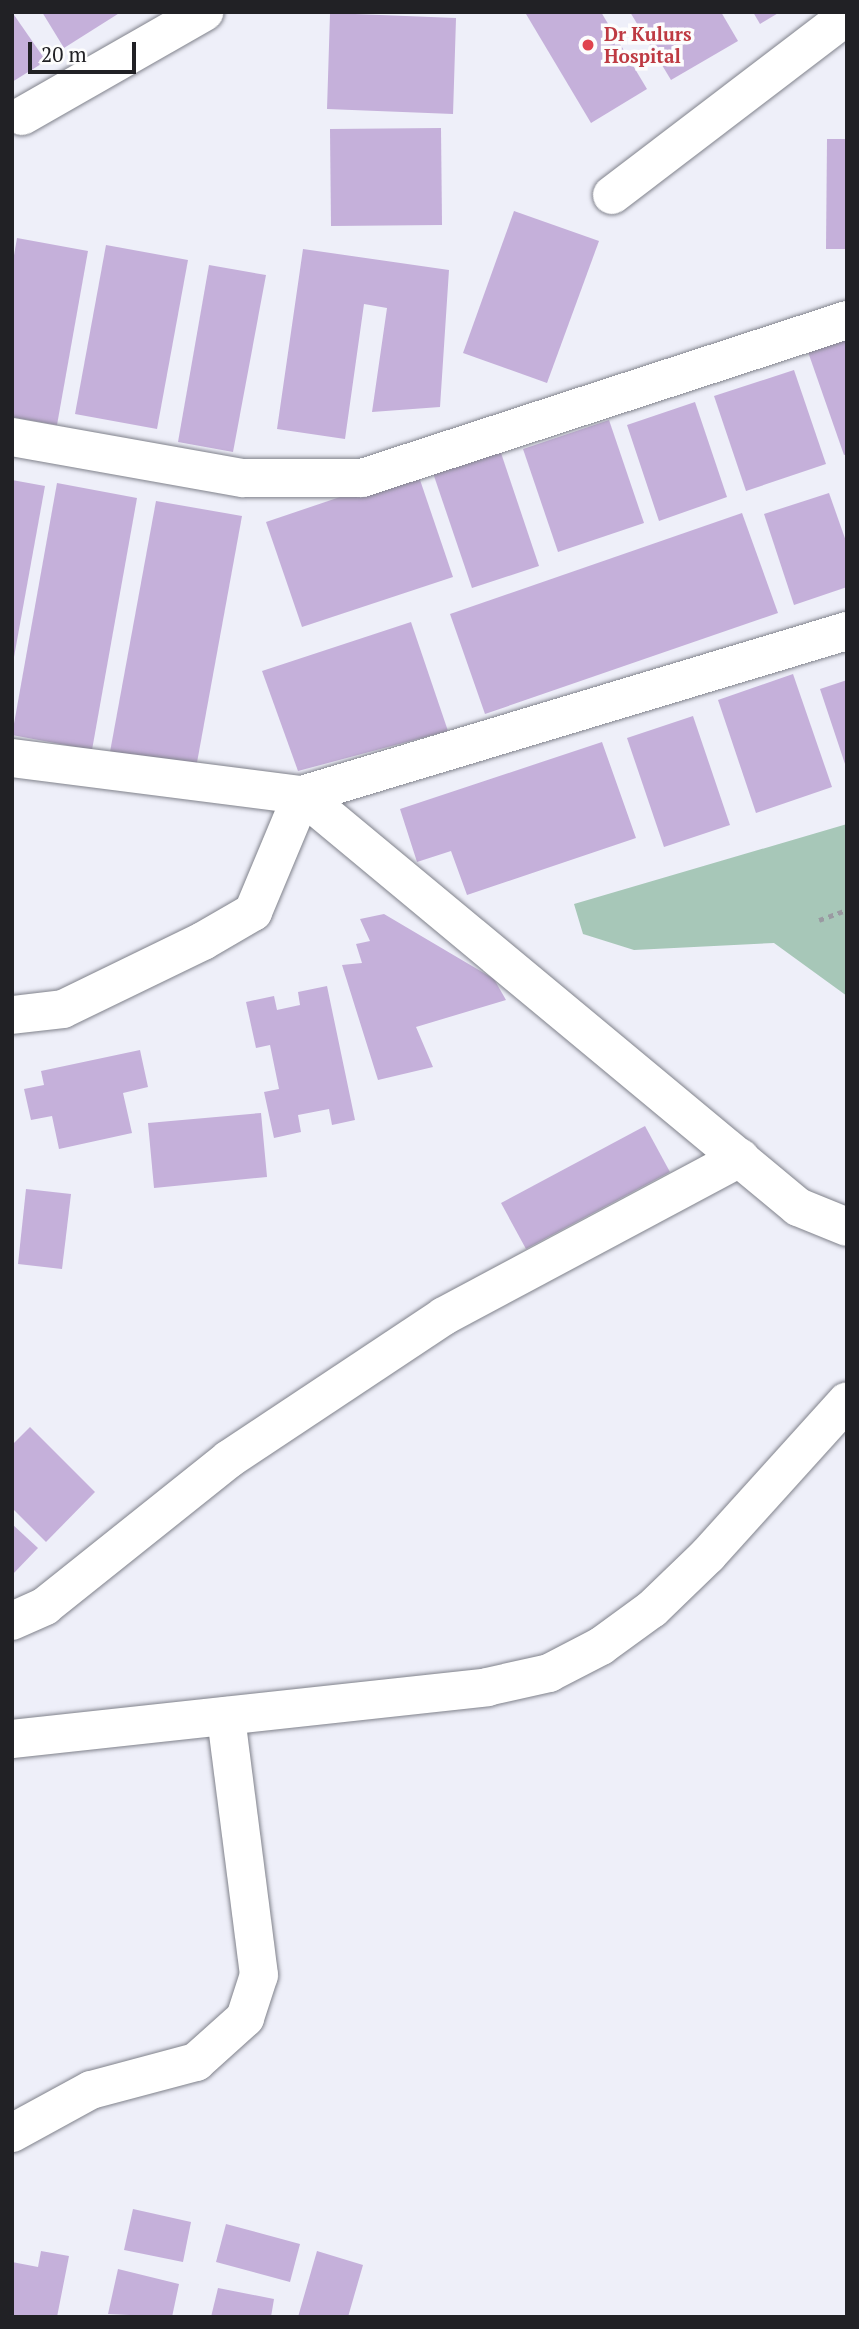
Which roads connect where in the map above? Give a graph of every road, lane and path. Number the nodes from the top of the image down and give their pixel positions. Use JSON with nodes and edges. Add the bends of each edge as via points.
{"nodes":[{"id":1,"x":204,"y":12,"type":"edge"},
{"id":2,"x":847,"y":16,"type":"edge"},
{"id":3,"x":22,"y":116,"type":"dead end"},
{"id":4,"x":612,"y":195,"type":"dead end"},
{"id":5,"x":847,"y":320,"type":"edge"},
{"id":6,"x":12,"y":437,"type":"edge"},
{"id":7,"x":847,"y":631,"type":"edge"},
{"id":8,"x":12,"y":758,"type":"edge"},
{"id":9,"x":302,"y":795,"type":"junction"},
{"id":10,"x":847,"y":910,"type":"edge"},
{"id":11,"x":819,"y":920,"type":"dead end"},
{"id":12,"x":12,"y":1015,"type":"edge"},
{"id":13,"x":740,"y":1158,"type":"junction"},
{"id":14,"x":847,"y":1227,"type":"edge"},
{"id":15,"x":847,"y":1401,"type":"edge"},
{"id":16,"x":12,"y":1621,"type":"edge"},
{"id":17,"x":226,"y":1716,"type":"junction"},
{"id":18,"x":12,"y":1739,"type":"edge"},
{"id":19,"x":12,"y":2133,"type":"edge"}],
"edges":[{"from":1,"to":3,"type":"street"},
{"from":2,"to":4,"type":"street"},
{"from":5,"to":6,"type":"street","via":[[362,478],[243,478]]},
{"from":7,"to":9,"type":"street"},
{"from":8,"to":9,"type":"street"},
{"from":9,"to":12,"type":"street","via":[[253,912],[62,1009]]},
{"from":9,"to":13,"type":"street"},
{"from":10,"to":11,"type":"path"},
{"from":13,"to":14,"type":"street","via":[[798,1207]]},
{"from":13,"to":16,"type":"street","via":[[444,1316],[229,1459],[44,1606]]},
{"from":15,"to":17,"type":"street","via":[[708,1556],[652,1609],[601,1646],[549,1673],[487,1687]]},
{"from":17,"to":18,"type":"street"},
{"from":17,"to":19,"type":"street","via":[[259,1975],[245,2018],[196,2062],[91,2090]]}]}
